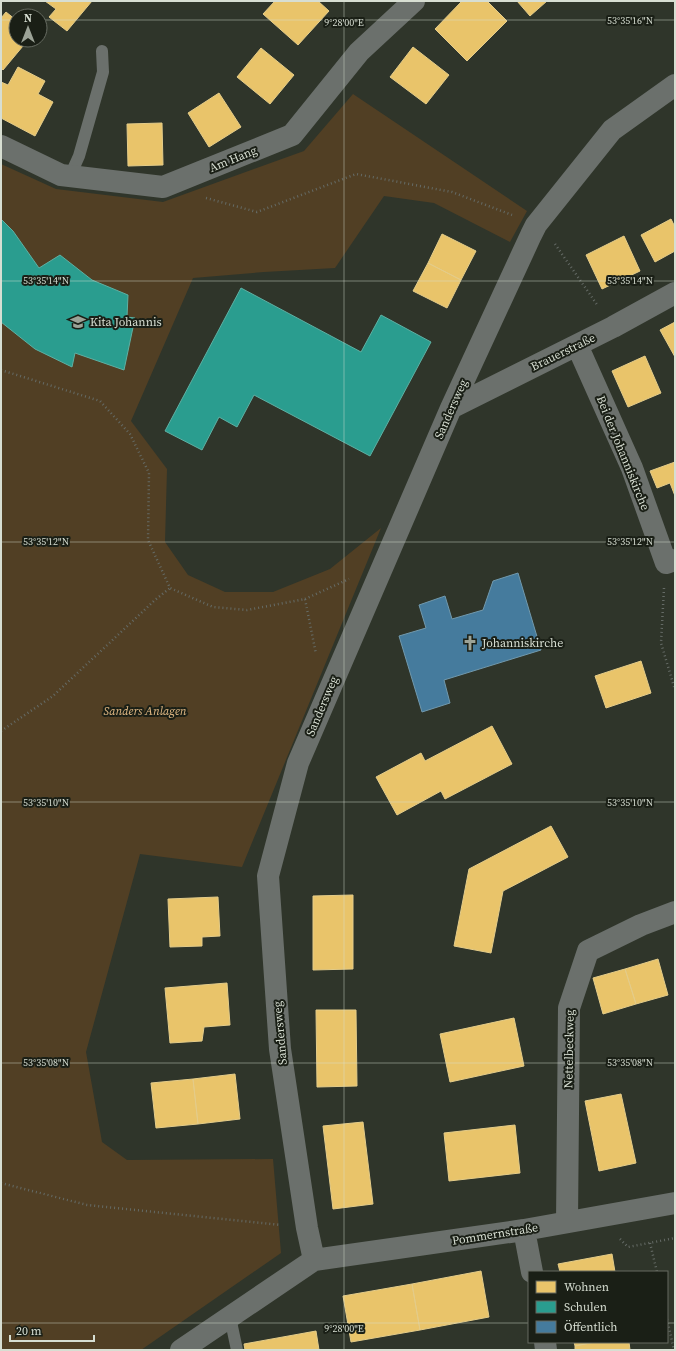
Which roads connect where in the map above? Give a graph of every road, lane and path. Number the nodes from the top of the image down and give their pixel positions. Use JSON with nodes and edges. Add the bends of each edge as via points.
{"nodes":[{"id":1,"x":414,"y":1,"type":"edge"},
{"id":2,"x":102,"y":51,"type":"dead end"},
{"id":3,"x":675,"y":85,"type":"edge"},
{"id":4,"x":1,"y":146,"type":"edge"},
{"id":5,"x":70,"y":176,"type":"junction"},
{"id":6,"x":163,"y":187,"type":"junction"},
{"id":7,"x":536,"y":225,"type":"junction"},
{"id":8,"x":675,"y":294,"type":"edge"},
{"id":9,"x":613,"y":327,"type":"junction"},
{"id":10,"x":577,"y":345,"type":"junction"},
{"id":11,"x":1,"y":370,"type":"edge"},
{"id":12,"x":451,"y":408,"type":"junction"},
{"id":13,"x":384,"y":562,"type":"junction"},
{"id":14,"x":670,"y":562,"type":"edge"},
{"id":15,"x":170,"y":588,"type":"junction"},
{"id":16,"x":305,"y":599,"type":"junction"},
{"id":17,"x":316,"y":655,"type":"dead end"},
{"id":18,"x":675,"y":690,"type":"edge"},
{"id":19,"x":1,"y":731,"type":"edge"},
{"id":20,"x":675,"y":912,"type":"edge"},
{"id":21,"x":1,"y":1183,"type":"edge"},
{"id":22,"x":675,"y":1202,"type":"edge"},
{"id":23,"x":567,"y":1222,"type":"junction"},
{"id":24,"x":307,"y":1228,"type":"junction"},
{"id":25,"x":524,"y":1230,"type":"junction"},
{"id":26,"x":675,"y":1238,"type":"edge"},
{"id":27,"x":314,"y":1260,"type":"junction"},
{"id":28,"x":532,"y":1271,"type":"edge"},
{"id":29,"x":656,"y":1271,"type":"edge"},
{"id":30,"x":230,"y":1317,"type":"junction"},
{"id":31,"x":668,"y":1323,"type":"edge"},
{"id":32,"x":181,"y":1350,"type":"edge"},
{"id":33,"x":237,"y":1350,"type":"edge"},
{"id":34,"x":674,"y":1350,"type":"edge"}],
"edges":[{"from":1,"to":6,"type":"street","name":"Am Hang","via":[[359,52],[292,135]]},
{"from":2,"to":5,"type":"lane","via":[[103,72],[79,156]]},
{"from":3,"to":7,"type":"street","name":"Sandersweg","via":[[612,130]]},
{"from":4,"to":5,"type":"street","name":"Am Hang","via":[[61,175]]},
{"from":5,"to":6,"type":"street","name":"Am Hang"},
{"from":6,"to":7,"type":"path","via":[[257,212],[356,174],[452,192]]},
{"from":7,"to":9,"type":"path","via":[[548,234]]},
{"from":7,"to":12,"type":"street","name":"Sandersweg"},
{"from":8,"to":9,"type":"street","name":"Brauerstraße"},
{"from":9,"to":10,"type":"street","name":"Brauerstraße"},
{"from":10,"to":12,"type":"street","name":"Brauerstraße"},
{"from":10,"to":14,"type":"street","name":"Bei der Johanniskirche","via":[[632,468]]},
{"from":11,"to":15,"type":"path","via":[[100,401],[130,434],[149,473],[148,540]]},
{"from":12,"to":13,"type":"street","name":"Sandersweg"},
{"from":13,"to":16,"type":"path"},
{"from":13,"to":24,"type":"street","name":"Sandersweg","via":[[298,763],[268,876],[280,1049]]},
{"from":14,"to":18,"type":"path","via":[[661,643]]},
{"from":15,"to":16,"type":"path","via":[[213,607],[247,610]]},
{"from":15,"to":19,"type":"path","via":[[154,600],[53,696]]},
{"from":16,"to":17,"type":"path"},
{"from":20,"to":23,"type":"street","name":"Nettelbeckweg","via":[[641,925],[588,951],[568,1008]]},
{"from":21,"to":24,"type":"path","via":[[87,1205]]},
{"from":22,"to":23,"type":"street","name":"Pommernstraße"},
{"from":23,"to":25,"type":"street","name":"Pommernstraße"},
{"from":24,"to":27,"type":"street","name":"Sandersweg"},
{"from":25,"to":27,"type":"street","name":"Pommernstraße"},
{"from":25,"to":28,"type":"street"},
{"from":26,"to":29,"type":"path","via":[[650,1243]]},
{"from":27,"to":30,"type":"street"},
{"from":30,"to":32,"type":"street"},
{"from":30,"to":33,"type":"lane"},
{"from":31,"to":34,"type":"path"}]}
